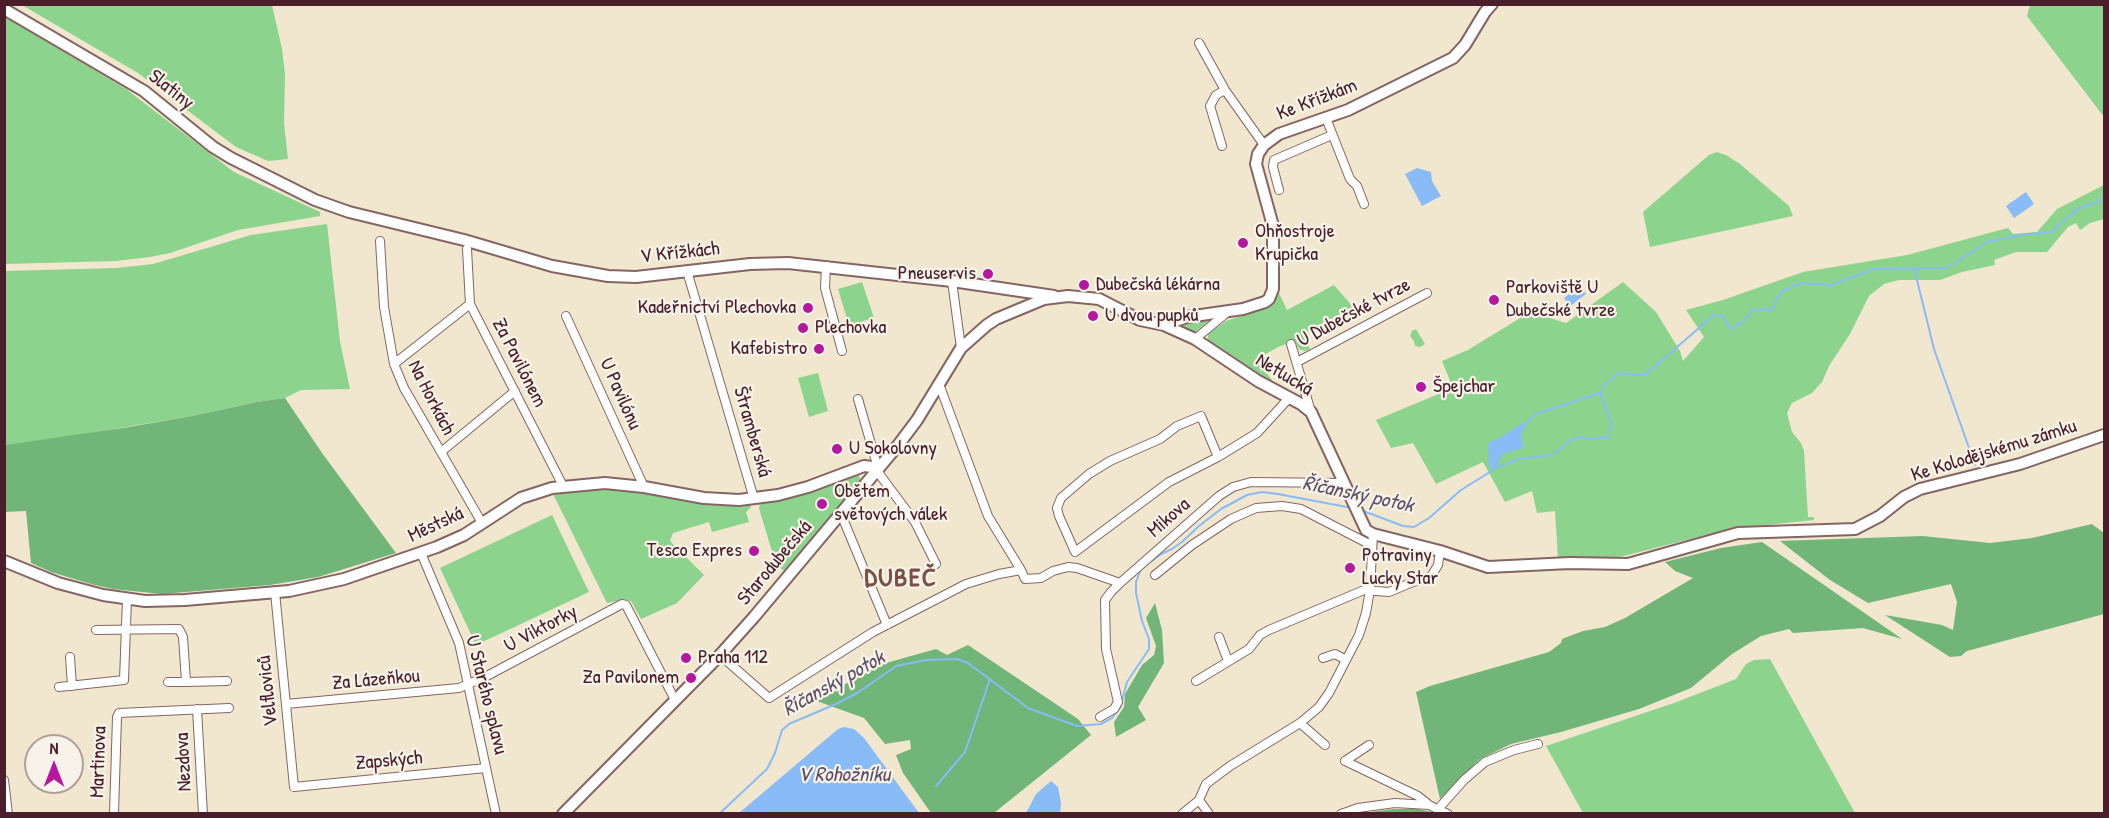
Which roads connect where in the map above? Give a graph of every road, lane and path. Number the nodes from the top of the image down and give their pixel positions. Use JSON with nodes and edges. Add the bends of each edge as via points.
{"nodes":[{"id":1,"x":1492,"y":4,"type":"edge"},
{"id":2,"x":4,"y":9,"type":"edge"},
{"id":3,"x":1199,"y":43,"type":"dead end"},
{"id":4,"x":1225,"y":90,"type":"junction"},
{"id":5,"x":1326,"y":118,"type":"junction"},
{"id":6,"x":1332,"y":135,"type":"junction"},
{"id":7,"x":1264,"y":145,"type":"junction"},
{"id":8,"x":1222,"y":146,"type":"dead end"},
{"id":9,"x":1279,"y":190,"type":"dead end"},
{"id":10,"x":315,"y":200,"type":"joint"},
{"id":11,"x":1364,"y":204,"type":"dead end"},
{"id":12,"x":380,"y":241,"type":"dead end"},
{"id":13,"x":467,"y":249,"type":"dead end"},
{"id":14,"x":826,"y":266,"type":"junction"},
{"id":15,"x":687,"y":271,"type":"junction"},
{"id":16,"x":952,"y":281,"type":"junction"},
{"id":17,"x":1427,"y":293,"type":"dead end"},
{"id":18,"x":1057,"y":297,"type":"junction"},
{"id":19,"x":470,"y":304,"type":"junction"},
{"id":20,"x":1228,"y":311,"type":"junction"},
{"id":21,"x":566,"y":316,"type":"dead end"},
{"id":22,"x":1164,"y":325,"type":"junction"},
{"id":23,"x":1195,"y":339,"type":"junction"},
{"id":24,"x":1291,"y":344,"type":"dead end"},
{"id":25,"x":961,"y":348,"type":"junction"},
{"id":26,"x":843,"y":351,"type":"dead end"},
{"id":27,"x":1297,"y":362,"type":"junction"},
{"id":28,"x":394,"y":364,"type":"junction"},
{"id":29,"x":939,"y":384,"type":"junction"},
{"id":30,"x":515,"y":391,"type":"junction"},
{"id":31,"x":1290,"y":397,"type":"junction"},
{"id":32,"x":858,"y":399,"type":"dead end"},
{"id":33,"x":1311,"y":412,"type":"junction"},
{"id":34,"x":2104,"y":435,"type":"edge"},
{"id":35,"x":441,"y":452,"type":"junction"},
{"id":36,"x":1218,"y":457,"type":"junction"},
{"id":37,"x":879,"y":468,"type":"junction"},
{"id":38,"x":1343,"y":483,"type":"junction"},
{"id":39,"x":563,"y":486,"type":"junction"},
{"id":40,"x":644,"y":487,"type":"junction"},
{"id":41,"x":754,"y":499,"type":"junction"},
{"id":42,"x":841,"y":514,"type":"junction"},
{"id":43,"x":482,"y":523,"type":"junction"},
{"id":44,"x":1372,"y":540,"type":"junction"},
{"id":45,"x":1440,"y":551,"type":"junction"},
{"id":46,"x":421,"y":553,"type":"junction"},
{"id":47,"x":4,"y":561,"type":"edge"},
{"id":48,"x":936,"y":564,"type":"dead end"},
{"id":49,"x":1021,"y":570,"type":"junction"},
{"id":50,"x":1155,"y":575,"type":"dead end"},
{"id":51,"x":1120,"y":583,"type":"junction"},
{"id":52,"x":1370,"y":590,"type":"junction"},
{"id":53,"x":275,"y":592,"type":"junction"},
{"id":54,"x":127,"y":599,"type":"junction"},
{"id":55,"x":887,"y":626,"type":"junction"},
{"id":56,"x":96,"y":630,"type":"dead end"},
{"id":57,"x":125,"y":630,"type":"junction"},
{"id":58,"x":1219,"y":637,"type":"dead end"},
{"id":59,"x":720,"y":655,"type":"junction"},
{"id":60,"x":70,"y":657,"type":"dead end"},
{"id":61,"x":1323,"y":658,"type":"dead end"},
{"id":62,"x":1346,"y":660,"type":"junction"},
{"id":63,"x":1228,"y":661,"type":"junction"},
{"id":64,"x":227,"y":681,"type":"dead end"},
{"id":65,"x":1196,"y":681,"type":"dead end"},
{"id":66,"x":168,"y":682,"type":"dead end"},
{"id":67,"x":186,"y":682,"type":"junction"},
{"id":68,"x":72,"y":686,"type":"junction"},
{"id":69,"x":467,"y":686,"type":"junction"},
{"id":70,"x":59,"y":687,"type":"dead end"},
{"id":71,"x":675,"y":700,"type":"junction"},
{"id":72,"x":286,"y":704,"type":"junction"},
{"id":73,"x":229,"y":708,"type":"dead end"},
{"id":74,"x":198,"y":709,"type":"junction"},
{"id":75,"x":1100,"y":717,"type":"dead end"},
{"id":76,"x":1300,"y":723,"type":"junction"},
{"id":77,"x":1538,"y":744,"type":"dead end"},
{"id":78,"x":1369,"y":745,"type":"dead end"},
{"id":79,"x":1325,"y":746,"type":"dead end"},
{"id":80,"x":486,"y":768,"type":"junction"},
{"id":81,"x":4,"y":780,"type":"edge"},
{"id":82,"x":294,"y":787,"type":"joint"},
{"id":83,"x":1199,"y":800,"type":"junction"},
{"id":84,"x":1429,"y":805,"type":"junction"},
{"id":85,"x":1439,"y":808,"type":"junction"},
{"id":86,"x":8,"y":813,"type":"edge"},
{"id":87,"x":114,"y":813,"type":"edge"},
{"id":88,"x":203,"y":813,"type":"edge"},
{"id":89,"x":496,"y":813,"type":"edge"},
{"id":90,"x":563,"y":813,"type":"edge"},
{"id":91,"x":1182,"y":813,"type":"edge"},
{"id":92,"x":1209,"y":813,"type":"edge"},
{"id":93,"x":1341,"y":813,"type":"edge"},
{"id":94,"x":1448,"y":813,"type":"edge"}],
"edges":[{"from":1,"to":5,"type":"street","name":"Ke Křížkám","via":[[1453,58]]},
{"from":2,"to":10,"type":"street","name":"Slatiny","via":[[144,91],[222,152]]},
{"from":3,"to":4,"type":"street"},
{"from":4,"to":7,"type":"street"},
{"from":4,"to":8,"type":"street","via":[[1216,95],[1210,106]]},
{"from":5,"to":6,"type":"street"},
{"from":5,"to":7,"type":"street","name":"Ke Křížkám","via":[[1279,134]]},
{"from":6,"to":9,"type":"street","via":[[1274,160]]},
{"from":6,"to":11,"type":"street"},
{"from":7,"to":20,"type":"street","name":"Ke Křížkám","via":[[1257,164],[1273,226],[1273,289],[1265,302]]},
{"from":10,"to":15,"type":"street","name":"V Křížkách","via":[[579,272],[636,277]]},
{"from":12,"to":28,"type":"street","name":"Na Horkách","via":[[384,308]]},
{"from":13,"to":19,"type":"street","name":"Za Pavilónem"},
{"from":14,"to":15,"type":"street","name":"V Křížkách","via":[[769,262]]},
{"from":14,"to":16,"type":"street","name":"V Křížkách"},
{"from":14,"to":26,"type":"street","via":[[825,288]]},
{"from":15,"to":41,"type":"street","name":"Štramberská"},
{"from":16,"to":18,"type":"street","name":"V Křížkách"},
{"from":16,"to":25,"type":"street"},
{"from":17,"to":27,"type":"street","name":"U Dubečské tvrze"},
{"from":18,"to":22,"type":"street","name":"Starodubečská","via":[[1099,299],[1140,320]]},
{"from":18,"to":25,"type":"street","name":"Starodubečská","via":[[996,319]]},
{"from":19,"to":28,"type":"street"},
{"from":19,"to":30,"type":"street","name":"Za Pavilónem"},
{"from":20,"to":22,"type":"street"},
{"from":20,"to":23,"type":"street"},
{"from":21,"to":40,"type":"street","name":"U Pavilónu"},
{"from":22,"to":23,"type":"street","name":"Netlucká"},
{"from":23,"to":31,"type":"street","name":"Netlucká","via":[[1258,381]]},
{"from":24,"to":27,"type":"street"},
{"from":25,"to":29,"type":"street","name":"Starodubečská"},
{"from":27,"to":33,"type":"street"},
{"from":28,"to":35,"type":"street","name":"Na Horkách"},
{"from":29,"to":37,"type":"street","name":"Starodubečská","via":[[917,420]]},
{"from":29,"to":49,"type":"street","via":[[984,508]]},
{"from":30,"to":35,"type":"street"},
{"from":30,"to":39,"type":"street","name":"Za Pavilónem"},
{"from":31,"to":33,"type":"street","name":"Netlucká"},
{"from":31,"to":36,"type":"street","via":[[1257,433]]},
{"from":32,"to":37,"type":"street"},
{"from":33,"to":38,"type":"street","name":"Netlucká"},
{"from":34,"to":45,"type":"street","name":"Ke Kolodějskému zámku","via":[[2020,464],[1920,489],[1855,529],[1738,533],[1618,565],[1488,567]]},
{"from":35,"to":43,"type":"street","name":"Na Horkách"},
{"from":36,"to":36,"type":"street","via":[[1169,482],[1075,552],[1057,508],[1061,498],[1089,474],[1201,416]]},
{"from":37,"to":41,"type":"street","name":"Městská","via":[[864,466],[808,487]]},
{"from":37,"to":42,"type":"street","name":"Starodubečská"},
{"from":37,"to":48,"type":"street","via":[[880,475],[915,522]]},
{"from":38,"to":44,"type":"street","name":"Netlucká"},
{"from":38,"to":51,"type":"street","name":"Mikova","via":[[1251,482],[1233,487]]},
{"from":39,"to":40,"type":"street","name":"Městská","via":[[605,483]]},
{"from":39,"to":43,"type":"street","name":"Městská","via":[[521,498]]},
{"from":40,"to":41,"type":"street","name":"Městská","via":[[704,498]]},
{"from":42,"to":55,"type":"street"},
{"from":42,"to":59,"type":"street","name":"Starodubečská"},
{"from":43,"to":46,"type":"street","name":"Městská","via":[[453,541]]},
{"from":44,"to":45,"type":"street","name":"Ke Kolodějskému zámku"},
{"from":44,"to":50,"type":"street","name":"Mikova","via":[[1301,509],[1256,508],[1192,544]]},
{"from":44,"to":52,"type":"street"},
{"from":45,"to":52,"type":"street","via":[[1430,578],[1389,592]]},
{"from":46,"to":53,"type":"street","name":"Městská","via":[[323,585]]},
{"from":46,"to":69,"type":"street","name":"U Starého splavu","via":[[459,643]]},
{"from":47,"to":54,"type":"street","name":"Městská","via":[[58,584]]},
{"from":49,"to":51,"type":"street","via":[[1025,579],[1077,568]]},
{"from":49,"to":55,"type":"street","via":[[966,584]]},
{"from":51,"to":75,"type":"street","name":"Mikova","via":[[1105,600],[1106,649],[1118,702],[1114,710]]},
{"from":52,"to":62,"type":"street","via":[[1363,622]]},
{"from":52,"to":63,"type":"street","via":[[1264,632],[1249,649]]},
{"from":53,"to":54,"type":"street","name":"Městská","via":[[175,601]]},
{"from":53,"to":72,"type":"street","name":"Velfloviců"},
{"from":54,"to":57,"type":"street"},
{"from":55,"to":59,"type":"street","via":[[769,698]]},
{"from":56,"to":57,"type":"street"},
{"from":57,"to":67,"type":"street","via":[[179,629]]},
{"from":57,"to":68,"type":"street","via":[[124,680]]},
{"from":58,"to":63,"type":"street"},
{"from":59,"to":71,"type":"street","name":"Starodubečská"},
{"from":60,"to":68,"type":"street"},
{"from":61,"to":62,"type":"street","via":[[1335,654]]},
{"from":62,"to":76,"type":"street","via":[[1319,707]]},
{"from":63,"to":65,"type":"street"},
{"from":64,"to":67,"type":"street"},
{"from":66,"to":67,"type":"street"},
{"from":68,"to":70,"type":"street"},
{"from":69,"to":71,"type":"street","name":"U Viktorky","via":[[624,604]]},
{"from":69,"to":72,"type":"street","name":"Za Lázeňkou"},
{"from":69,"to":80,"type":"street","name":"U Starého splavu"},
{"from":71,"to":90,"type":"street","name":"Starodubečská"},
{"from":72,"to":82,"type":"street","name":"Velfloviců"},
{"from":73,"to":74,"type":"street"},
{"from":74,"to":87,"type":"street","name":"Martinova","via":[[119,713]]},
{"from":74,"to":88,"type":"street","name":"Nezdova"},
{"from":76,"to":79,"type":"street"},
{"from":76,"to":83,"type":"street","via":[[1206,784]]},
{"from":77,"to":85,"type":"street","via":[[1485,762]]},
{"from":78,"to":84,"type":"street","via":[[1345,761],[1419,796]]},
{"from":80,"to":82,"type":"street","name":"Zapských"},
{"from":80,"to":89,"type":"street","name":"U Starého splavu"},
{"from":81,"to":86,"type":"street"},
{"from":83,"to":91,"type":"street"},
{"from":83,"to":92,"type":"street"},
{"from":84,"to":85,"type":"street"},
{"from":84,"to":93,"type":"street","via":[[1395,803]]},
{"from":85,"to":94,"type":"street"}]}
